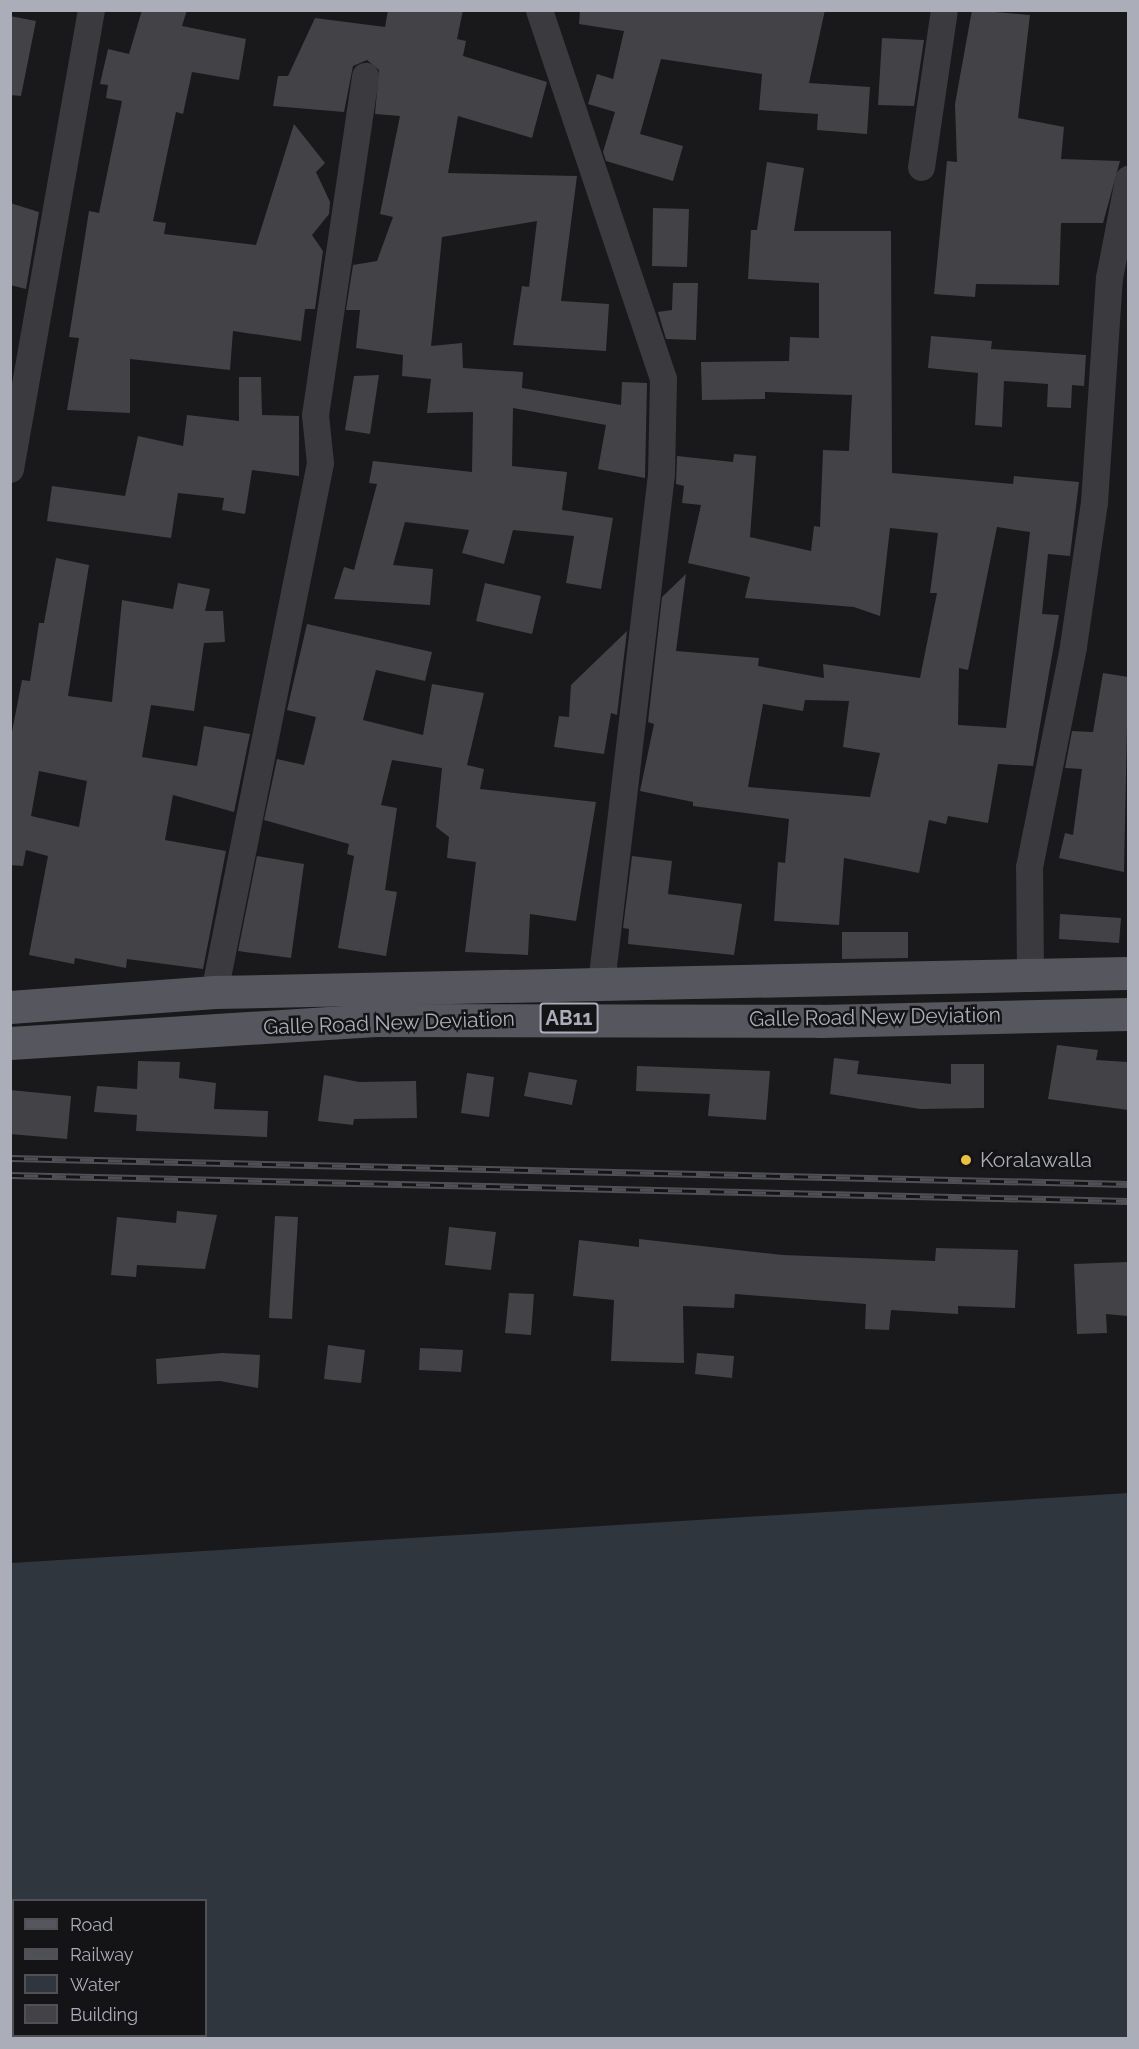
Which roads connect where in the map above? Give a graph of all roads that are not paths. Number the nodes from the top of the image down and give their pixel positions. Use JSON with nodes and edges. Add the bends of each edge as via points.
{"nodes":[{"id":1,"x":91,"y":10,"type":"edge"},
{"id":2,"x":539,"y":10,"type":"edge"},
{"id":3,"x":944,"y":10,"type":"edge"},
{"id":4,"x":366,"y":76,"type":"dead end"},
{"id":5,"x":921,"y":167,"type":"dead end"},
{"id":6,"x":1128,"y":179,"type":"edge"},
{"id":7,"x":10,"y":469,"type":"edge"},
{"id":8,"x":1030,"y":973,"type":"junction"},
{"id":9,"x":1128,"y":973,"type":"edge"},
{"id":10,"x":601,"y":983,"type":"junction"},
{"id":11,"x":214,"y":992,"type":"junction"},
{"id":12,"x":10,"y":1007,"type":"edge"},
{"id":13,"x":1128,"y":1014,"type":"edge"},
{"id":14,"x":10,"y":1043,"type":"edge"}],
"edges":[{"from":1,"to":7,"type":"street"},
{"from":2,"to":10,"type":"street","via":[[663,379],[661,474]]},
{"from":3,"to":5,"type":"street"},
{"from":4,"to":11,"type":"street","via":[[315,414],[320,463]]},
{"from":6,"to":8,"type":"street","via":[[1109,278],[1094,502],[1075,635],[1029,867]]},
{"from":8,"to":9,"type":"main road","name":"Galle Road New Deviation","number":"AB11"},
{"from":8,"to":10,"type":"main road","name":"Galle Road New Deviation","number":"AB11"},
{"from":10,"to":11,"type":"main road","name":"Galle Road New Deviation","number":"AB11"},
{"from":11,"to":12,"type":"main road","name":"Galle Road New Deviation","number":"AB11"},
{"from":13,"to":14,"type":"main road","name":"Galle Road New Deviation","number":"AB11","via":[[820,1021],[375,1020]]}]}
